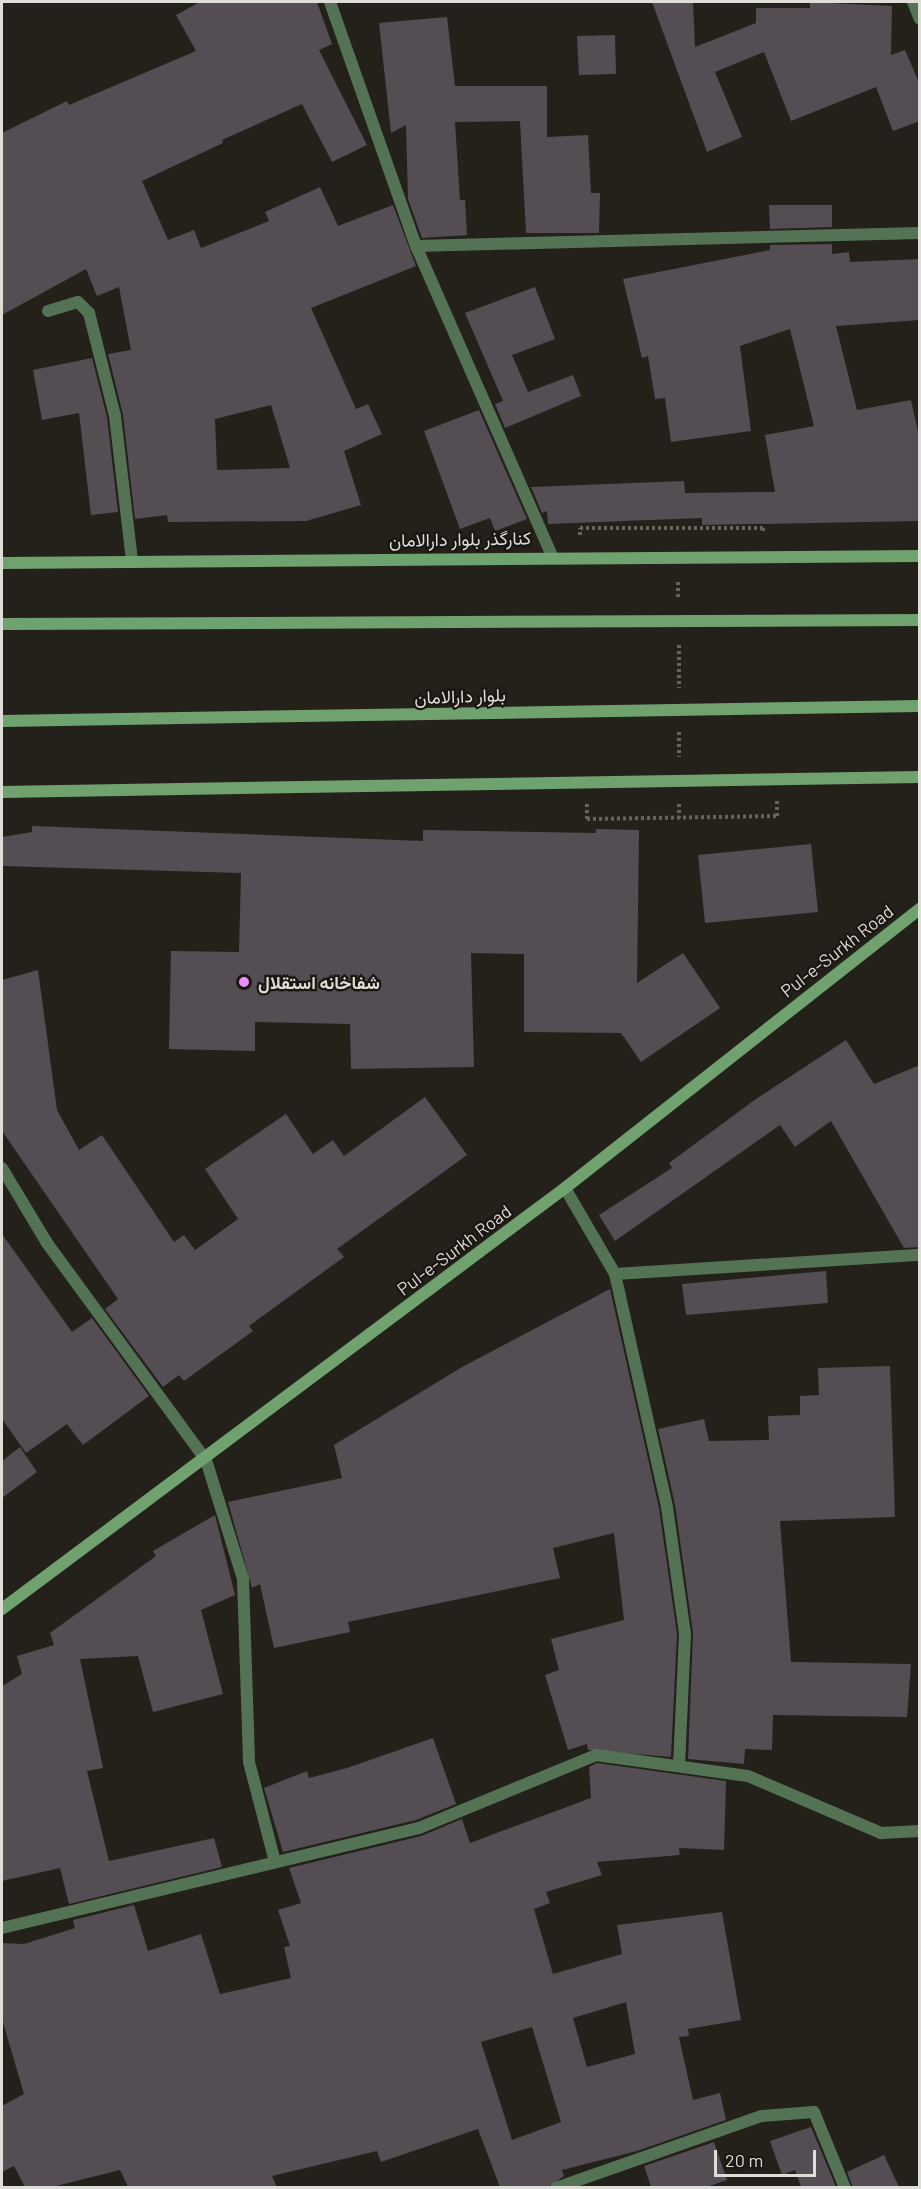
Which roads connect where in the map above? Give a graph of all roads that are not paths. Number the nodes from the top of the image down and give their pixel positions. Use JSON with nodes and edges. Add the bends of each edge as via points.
{"nodes":[{"id":1,"x":330,"y":2,"type":"edge"},
{"id":2,"x":913,"y":2,"type":"edge"},
{"id":3,"x":920,"y":19,"type":"edge"},
{"id":4,"x":920,"y":233,"type":"edge"},
{"id":5,"x":416,"y":246,"type":"junction"},
{"id":6,"x":48,"y":311,"type":"dead end"},
{"id":7,"x":552,"y":556,"type":"junction"},
{"id":8,"x":920,"y":556,"type":"edge"},
{"id":9,"x":132,"y":560,"type":"junction"},
{"id":10,"x":2,"y":563,"type":"edge"},
{"id":11,"x":920,"y":620,"type":"edge"},
{"id":12,"x":2,"y":624,"type":"edge"},
{"id":13,"x":920,"y":705,"type":"edge"},
{"id":14,"x":2,"y":721,"type":"edge"},
{"id":15,"x":920,"y":777,"type":"edge"},
{"id":16,"x":2,"y":792,"type":"edge"},
{"id":17,"x":920,"y":909,"type":"edge"},
{"id":18,"x":2,"y":1168,"type":"edge"},
{"id":19,"x":565,"y":1188,"type":"junction"},
{"id":20,"x":920,"y":1255,"type":"edge"},
{"id":21,"x":615,"y":1274,"type":"junction"},
{"id":22,"x":206,"y":1460,"type":"junction"},
{"id":23,"x":2,"y":1609,"type":"edge"},
{"id":24,"x":679,"y":1766,"type":"junction"},
{"id":25,"x":920,"y":1831,"type":"edge"},
{"id":26,"x":275,"y":1862,"type":"junction"},
{"id":27,"x":2,"y":1928,"type":"edge"},
{"id":28,"x":588,"y":2175,"type":"junction"},
{"id":29,"x":556,"y":2187,"type":"edge"},
{"id":30,"x":594,"y":2187,"type":"edge"},
{"id":31,"x":845,"y":2187,"type":"edge"}],
"edges":[{"from":1,"to":5,"type":"street"},
{"from":2,"to":3,"type":"street"},
{"from":4,"to":5,"type":"street"},
{"from":5,"to":7,"type":"street"},
{"from":6,"to":9,"type":"street","via":[[78,302],[89,313],[115,416]]},
{"from":7,"to":8,"type":"street","name":"کنارگذر بلوار دارالامان","via":[[581,560]]},
{"from":7,"to":9,"type":"street","name":"کنارگذر بلوار دارالامان"},
{"from":9,"to":10,"type":"street","name":"کنارگذر بلوار دارالامان"},
{"from":11,"to":12,"type":"street"},
{"from":13,"to":14,"type":"street","name":"بلوار دارالامان"},
{"from":15,"to":16,"type":"street","via":[[587,786]]},
{"from":17,"to":19,"type":"street","name":"Pul-e-Surkh Road"},
{"from":18,"to":22,"type":"street","via":[[47,1243]]},
{"from":19,"to":21,"type":"street"},
{"from":19,"to":22,"type":"street","name":"Pul-e-Surkh Road"},
{"from":20,"to":21,"type":"street"},
{"from":21,"to":24,"type":"street","via":[[667,1507],[685,1634]]},
{"from":22,"to":23,"type":"street","name":"Pul-e-Surkh Road"},
{"from":22,"to":26,"type":"street","via":[[243,1579],[249,1762]]},
{"from":24,"to":25,"type":"street","via":[[748,1776],[881,1833]]},
{"from":24,"to":26,"type":"street","via":[[596,1755],[419,1828]]},
{"from":26,"to":27,"type":"street"},
{"from":28,"to":29,"type":"street"},
{"from":28,"to":30,"type":"street"},
{"from":28,"to":31,"type":"street","via":[[762,2116],[814,2112]]}]}
